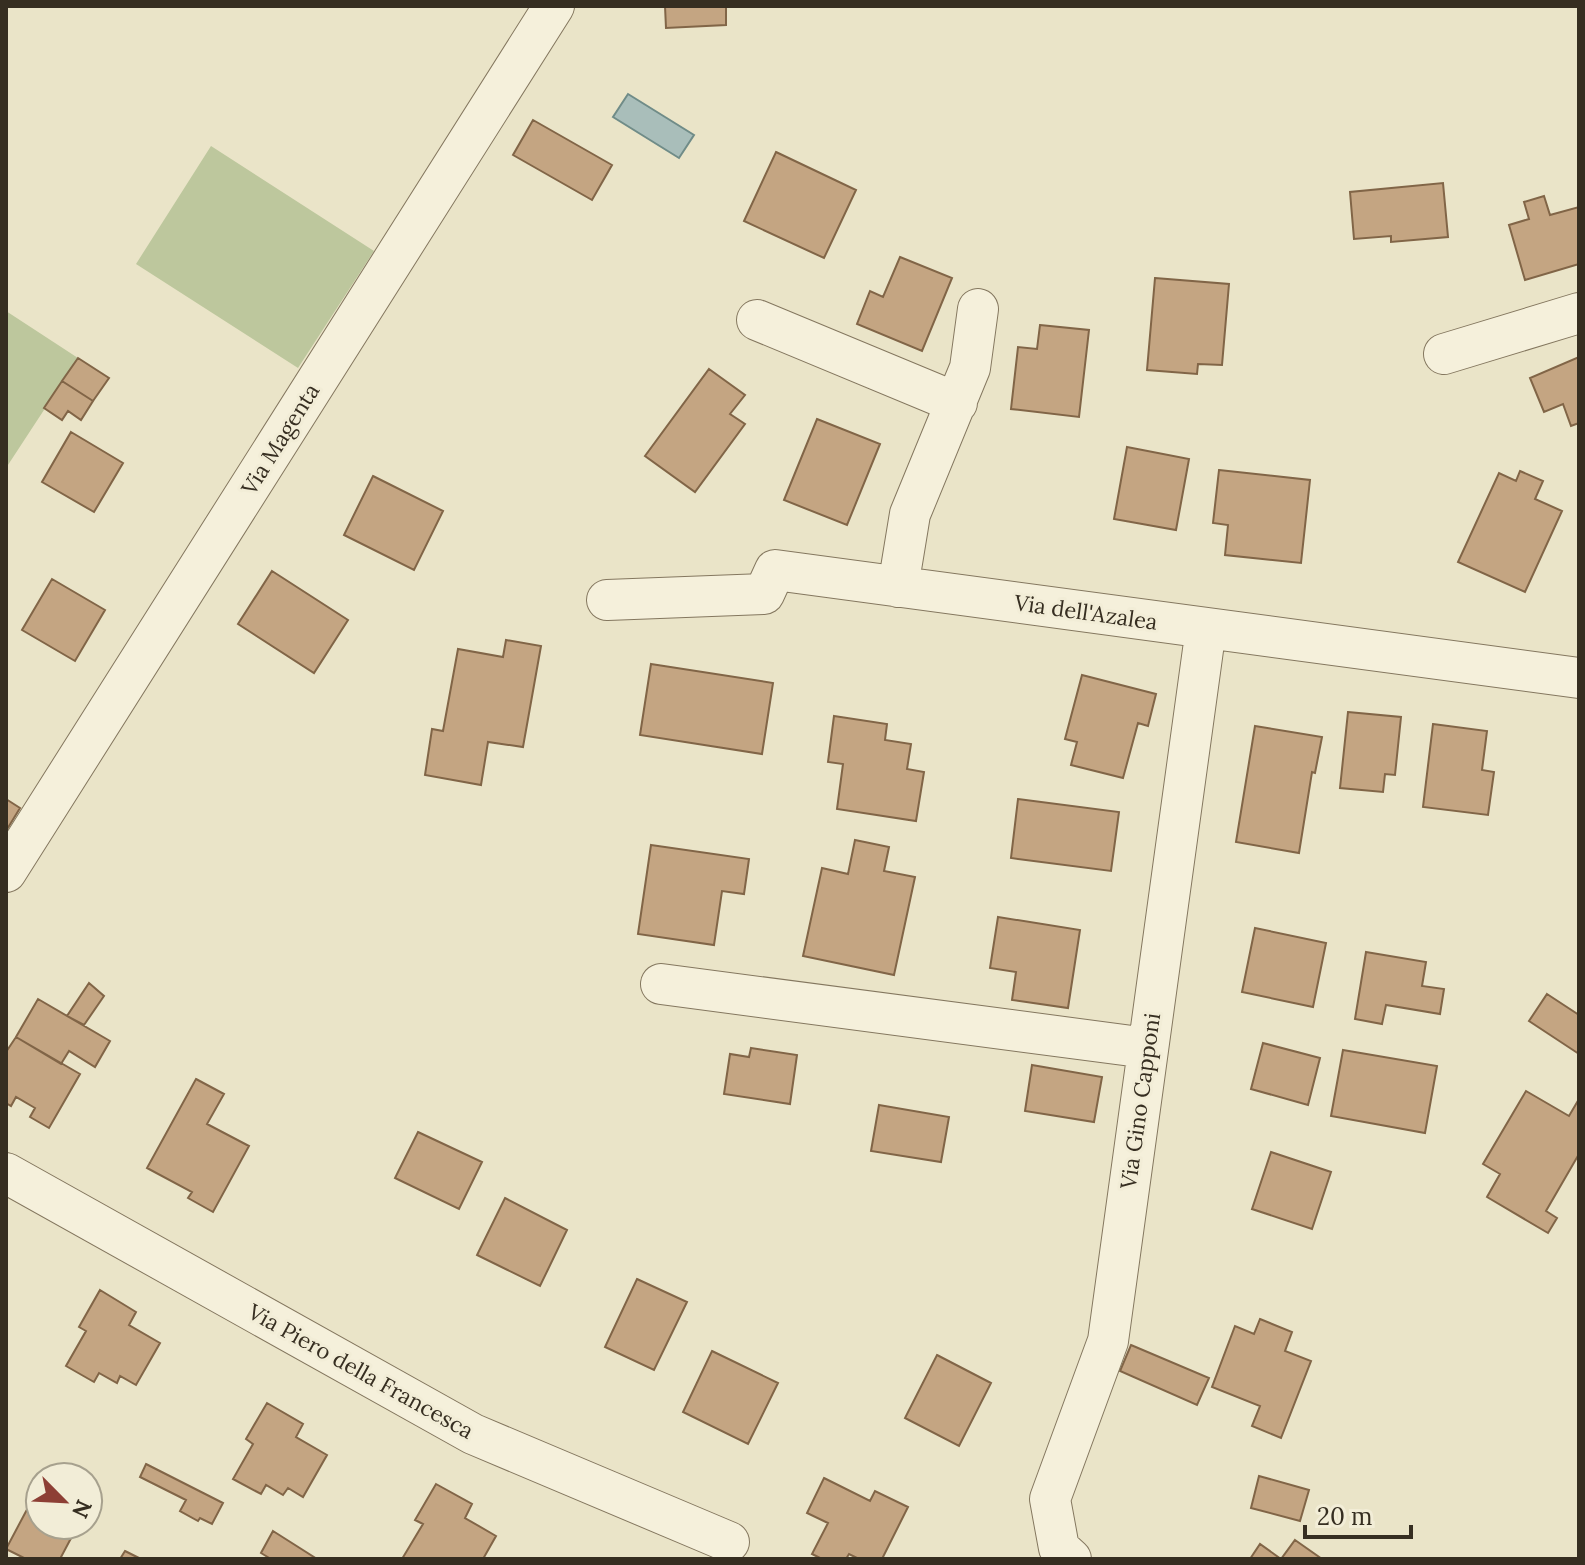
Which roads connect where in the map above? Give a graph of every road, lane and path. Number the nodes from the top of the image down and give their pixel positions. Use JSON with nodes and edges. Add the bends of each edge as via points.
{"nodes":[{"id":1,"x":554,"y":6,"type":"edge"},
{"id":2,"x":978,"y":309,"type":"dead end"},
{"id":3,"x":1579,"y":313,"type":"edge"},
{"id":4,"x":757,"y":320,"type":"dead end"},
{"id":5,"x":1444,"y":354,"type":"dead end"},
{"id":6,"x":957,"y":403,"type":"junction"},
{"id":7,"x":898,"y":587,"type":"junction"},
{"id":8,"x":607,"y":600,"type":"dead end"},
{"id":9,"x":1206,"y":628,"type":"junction"},
{"id":10,"x":1579,"y":678,"type":"edge"},
{"id":11,"x":6,"y":872,"type":"edge"},
{"id":12,"x":661,"y":984,"type":"dead end"},
{"id":13,"x":1147,"y":1048,"type":"junction"},
{"id":14,"x":6,"y":1173,"type":"edge"},
{"id":15,"x":729,"y":1542,"type":"dead end"},
{"id":16,"x":1071,"y":1559,"type":"edge"}],
"edges":[{"from":1,"to":11,"type":"street","name":"Via Magenta"},
{"from":2,"to":6,"type":"street","via":[[970,368]]},
{"from":3,"to":5,"type":"street"},
{"from":4,"to":6,"type":"street"},
{"from":6,"to":7,"type":"street","via":[[910,514]]},
{"from":7,"to":8,"type":"street","name":"Via dell'Azalea","via":[[775,570],[764,594]]},
{"from":7,"to":9,"type":"street","name":"Via dell'Azalea"},
{"from":9,"to":10,"type":"street","name":"Via dell'Azalea"},
{"from":9,"to":13,"type":"street","name":"Via Gino Capponi"},
{"from":12,"to":13,"type":"street"},
{"from":13,"to":16,"type":"street","name":"Via Gino Capponi","via":[[1108,1341],[1050,1499],[1059,1548]]},
{"from":14,"to":15,"type":"street","name":"Via Piero della Francesca","via":[[473,1434]]}]}
